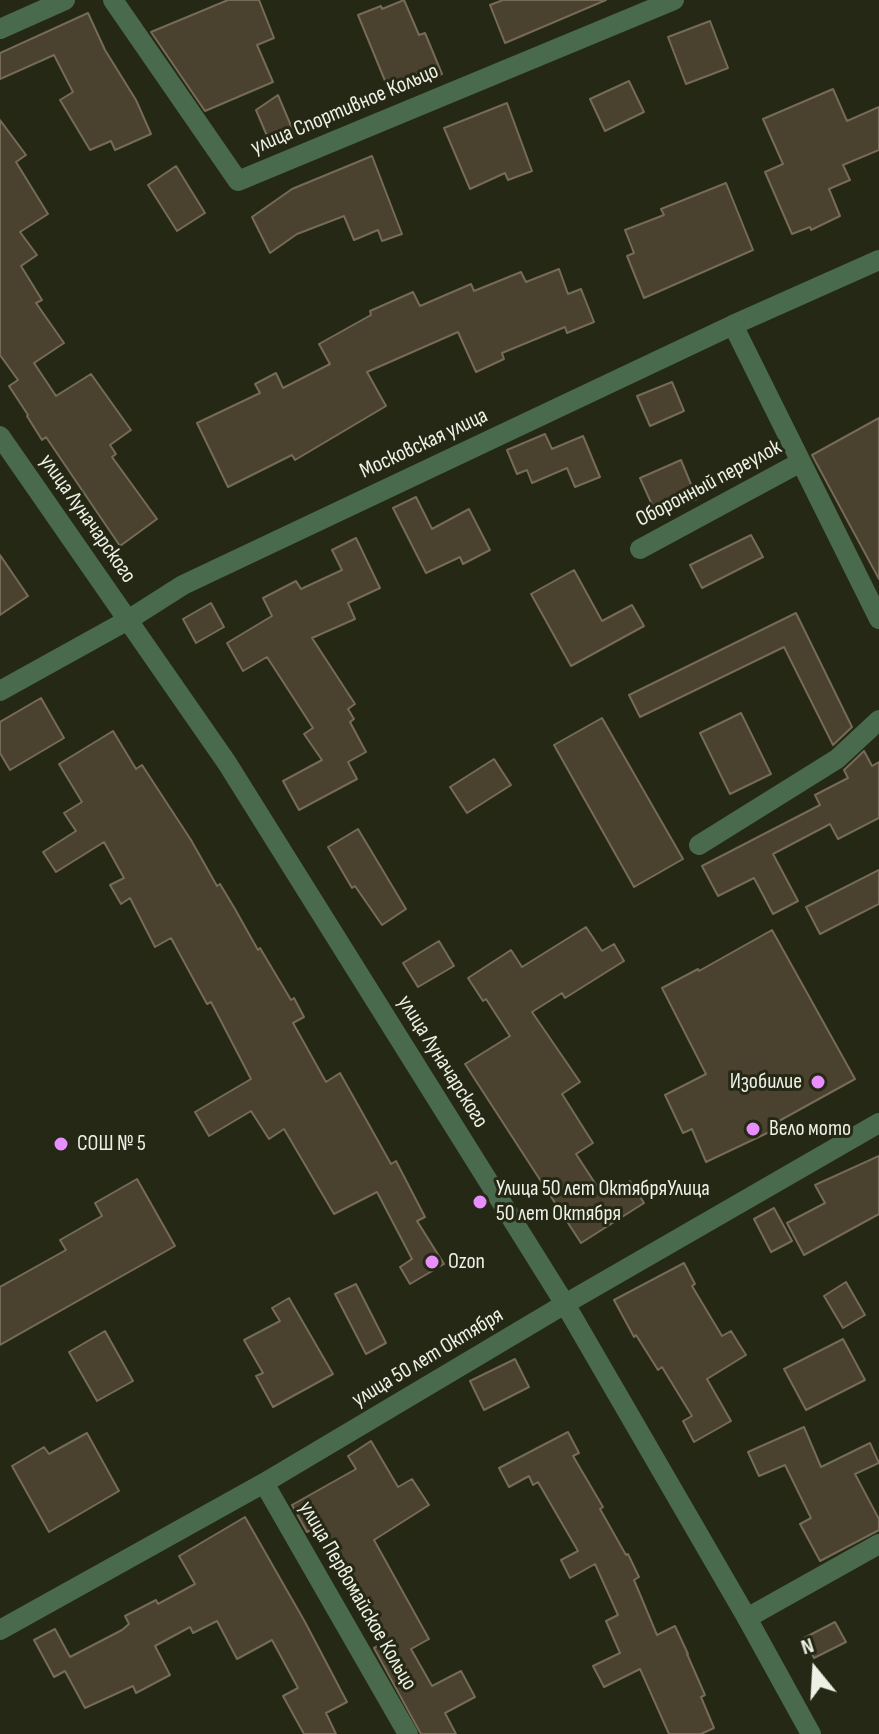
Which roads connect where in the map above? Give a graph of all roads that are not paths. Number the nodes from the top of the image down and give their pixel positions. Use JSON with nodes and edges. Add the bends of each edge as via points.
{"nodes":[{"id":1,"x":65,"y":0,"type":"edge"},
{"id":2,"x":113,"y":0,"type":"edge"},
{"id":3,"x":674,"y":0,"type":"edge"},
{"id":4,"x":0,"y":29,"type":"edge"},
{"id":5,"x":879,"y":260,"type":"edge"},
{"id":6,"x":733,"y":325,"type":"junction"},
{"id":7,"x":0,"y":436,"type":"edge"},
{"id":8,"x":801,"y":462,"type":"junction"},
{"id":9,"x":640,"y":549,"type":"dead end"},
{"id":10,"x":879,"y":619,"type":"edge"},
{"id":11,"x":128,"y":620,"type":"junction"},
{"id":12,"x":0,"y":691,"type":"edge"},
{"id":13,"x":879,"y":720,"type":"edge"},
{"id":14,"x":699,"y":845,"type":"dead end"},
{"id":15,"x":879,"y":1123,"type":"edge"},
{"id":16,"x":565,"y":1304,"type":"junction"},
{"id":17,"x":264,"y":1483,"type":"junction"},
{"id":18,"x":879,"y":1544,"type":"edge"},
{"id":19,"x":747,"y":1618,"type":"junction"},
{"id":20,"x":0,"y":1630,"type":"edge"},
{"id":21,"x":408,"y":1734,"type":"edge"},
{"id":22,"x":811,"y":1734,"type":"edge"}],
"edges":[{"from":1,"to":4,"type":"street"},
{"from":2,"to":3,"type":"street","name":"улица Спортивное Кольцо","via":[[238,181]]},
{"from":5,"to":6,"type":"street","name":"Московская улица"},
{"from":6,"to":8,"type":"street","name":"Оборонный переулок"},
{"from":6,"to":11,"type":"street","name":"Московская улица","via":[[183,585]]},
{"from":7,"to":11,"type":"street","name":"улица Луначарского"},
{"from":8,"to":9,"type":"street","name":"Оборонный переулок"},
{"from":8,"to":10,"type":"street","name":"Оборонный переулок"},
{"from":11,"to":12,"type":"street","name":"Московская улица"},
{"from":11,"to":16,"type":"street","name":"улица Луначарского","via":[[227,763]]},
{"from":13,"to":14,"type":"street","via":[[837,759]]},
{"from":15,"to":16,"type":"street","name":"улица 50 лет Октября"},
{"from":16,"to":17,"type":"street","name":"улица 50 лет Октября"},
{"from":16,"to":19,"type":"street","name":"улица Луначарского"},
{"from":17,"to":20,"type":"street","name":"улица 50 лет Октября"},
{"from":17,"to":21,"type":"street","name":"улица Первомайское Кольцо"},
{"from":18,"to":19,"type":"street"},
{"from":19,"to":22,"type":"street","name":"улица Луначарского"}]}
